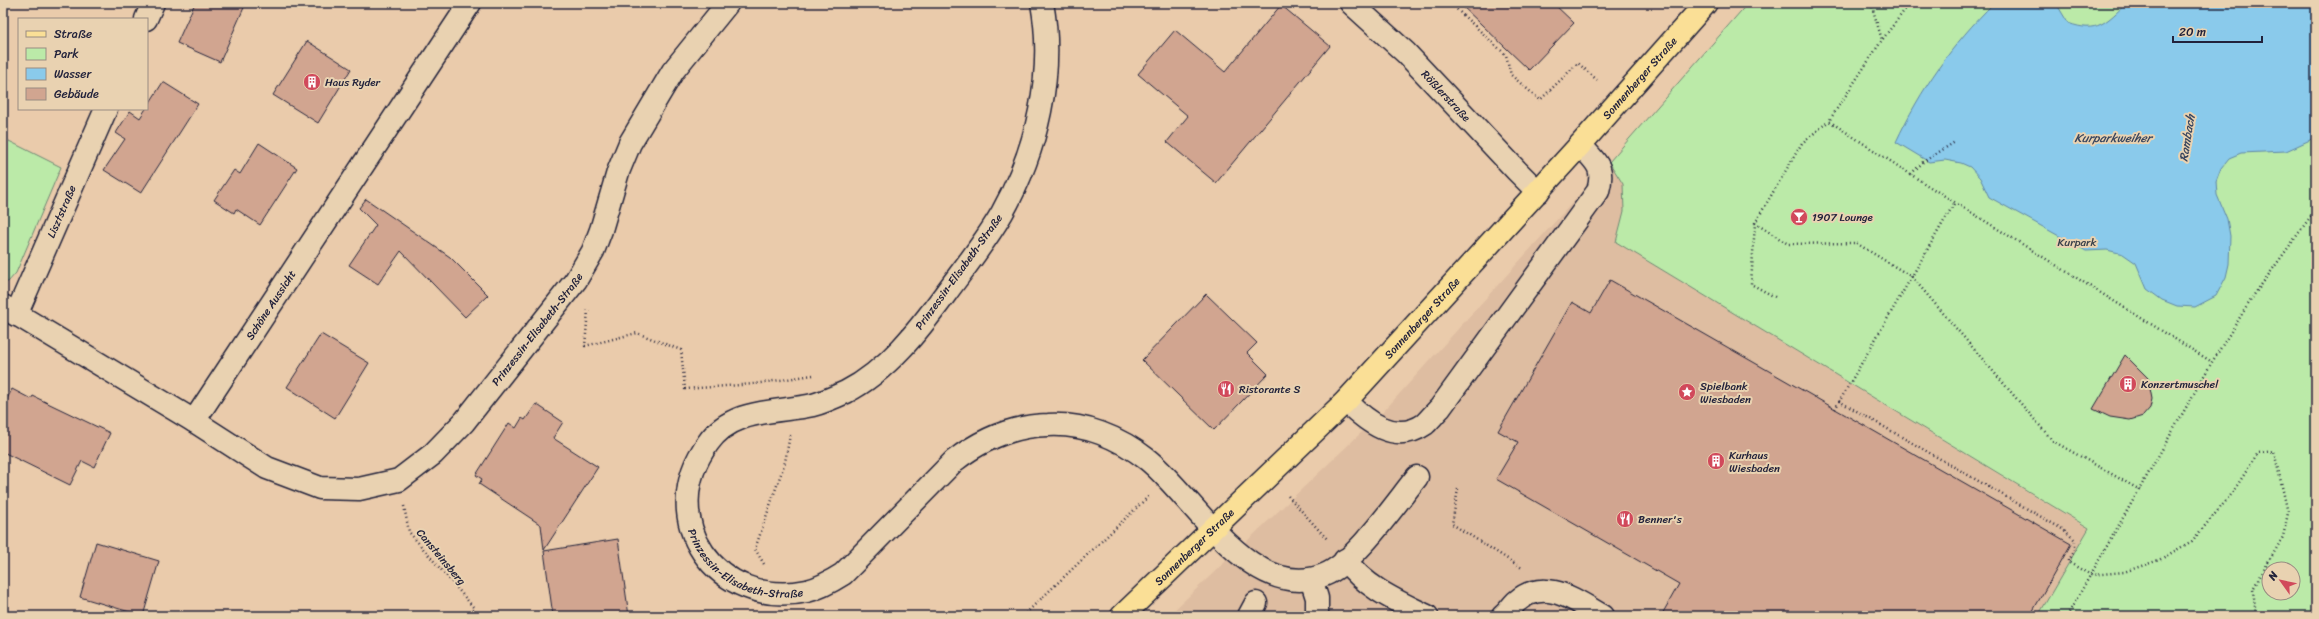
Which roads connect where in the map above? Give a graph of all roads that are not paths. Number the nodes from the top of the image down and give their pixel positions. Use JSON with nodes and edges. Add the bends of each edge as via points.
{"nodes":[{"id":1,"x":153,"y":3,"type":"edge"},
{"id":2,"x":470,"y":3,"type":"edge"},
{"id":3,"x":728,"y":3,"type":"edge"},
{"id":4,"x":1042,"y":3,"type":"edge"},
{"id":5,"x":1351,"y":3,"type":"edge"},
{"id":6,"x":1706,"y":3,"type":"edge"},
{"id":7,"x":146,"y":18,"type":"edge"},
{"id":8,"x":106,"y":110,"type":"edge"},
{"id":9,"x":1580,"y":145,"type":"junction"},
{"id":10,"x":1538,"y":192,"type":"junction"},
{"id":11,"x":9,"y":310,"type":"edge"},
{"id":12,"x":1346,"y":401,"type":"junction"},
{"id":13,"x":194,"y":421,"type":"junction"},
{"id":14,"x":1417,"y":477,"type":"dead end"},
{"id":15,"x":1215,"y":529,"type":"junction"},
{"id":16,"x":1345,"y":560,"type":"junction"},
{"id":17,"x":1311,"y":579,"type":"junction"},
{"id":18,"x":1122,"y":616,"type":"edge"},
{"id":19,"x":1317,"y":616,"type":"edge"},
{"id":20,"x":1427,"y":616,"type":"edge"},
{"id":21,"x":1503,"y":616,"type":"edge"},
{"id":22,"x":1603,"y":616,"type":"edge"}],
"edges":[{"from":1,"to":7,"type":"street"},
{"from":2,"to":13,"type":"street","name":"Schöne Aussicht"},
{"from":3,"to":13,"type":"street","name":"Prinzessin-Elisabeth-Straße","via":[[673,71],[630,143],[618,172],[602,230],[576,280],[464,422],[433,454],[399,480],[359,489],[320,488],[267,468]]},
{"from":4,"to":15,"type":"street","name":"Prinzessin-Elisabeth-Straße","via":[[1046,57],[1037,126],[1019,179],[1001,214],[931,313],[882,367],[832,399],[814,405],[751,414],[734,420],[720,429],[698,458],[687,495],[690,527],[705,556],[727,577],[768,592],[808,591],[843,574],[954,461],[972,447],[1012,429],[1056,424],[1081,427],[1105,434],[1128,446],[1149,460]]},
{"from":5,"to":10,"type":"street","name":"Rößlerstraße","via":[[1406,53]]},
{"from":6,"to":9,"type":"main road","name":"Sonnenberger Straße"},
{"from":8,"to":11,"type":"street","name":"Lisztstraße"},
{"from":9,"to":10,"type":"main road","name":"Sonnenberger Straße"},
{"from":9,"to":12,"type":"street","via":[[1599,164],[1602,178],[1598,191],[1440,408],[1424,424],[1411,430],[1397,431],[1380,428],[1367,422]]},
{"from":10,"to":12,"type":"main road","name":"Sonnenberger Straße"},
{"from":11,"to":13,"type":"street"},
{"from":12,"to":15,"type":"main road","name":"Sonnenberger Straße"},
{"from":14,"to":16,"type":"street"},
{"from":15,"to":17,"type":"street","name":"Prinzessin-Elisabeth-Straße","via":[[1233,549],[1263,570],[1294,580]]},
{"from":15,"to":18,"type":"main road","name":"Sonnenberger Straße"},
{"from":16,"to":17,"type":"street","via":[[1325,575]]},
{"from":16,"to":20,"type":"street","via":[[1356,574],[1374,589]]},
{"from":17,"to":19,"type":"street","via":[[1317,598]]},
{"from":21,"to":22,"type":"street","via":[[1517,602],[1532,593],[1546,589]]}]}
